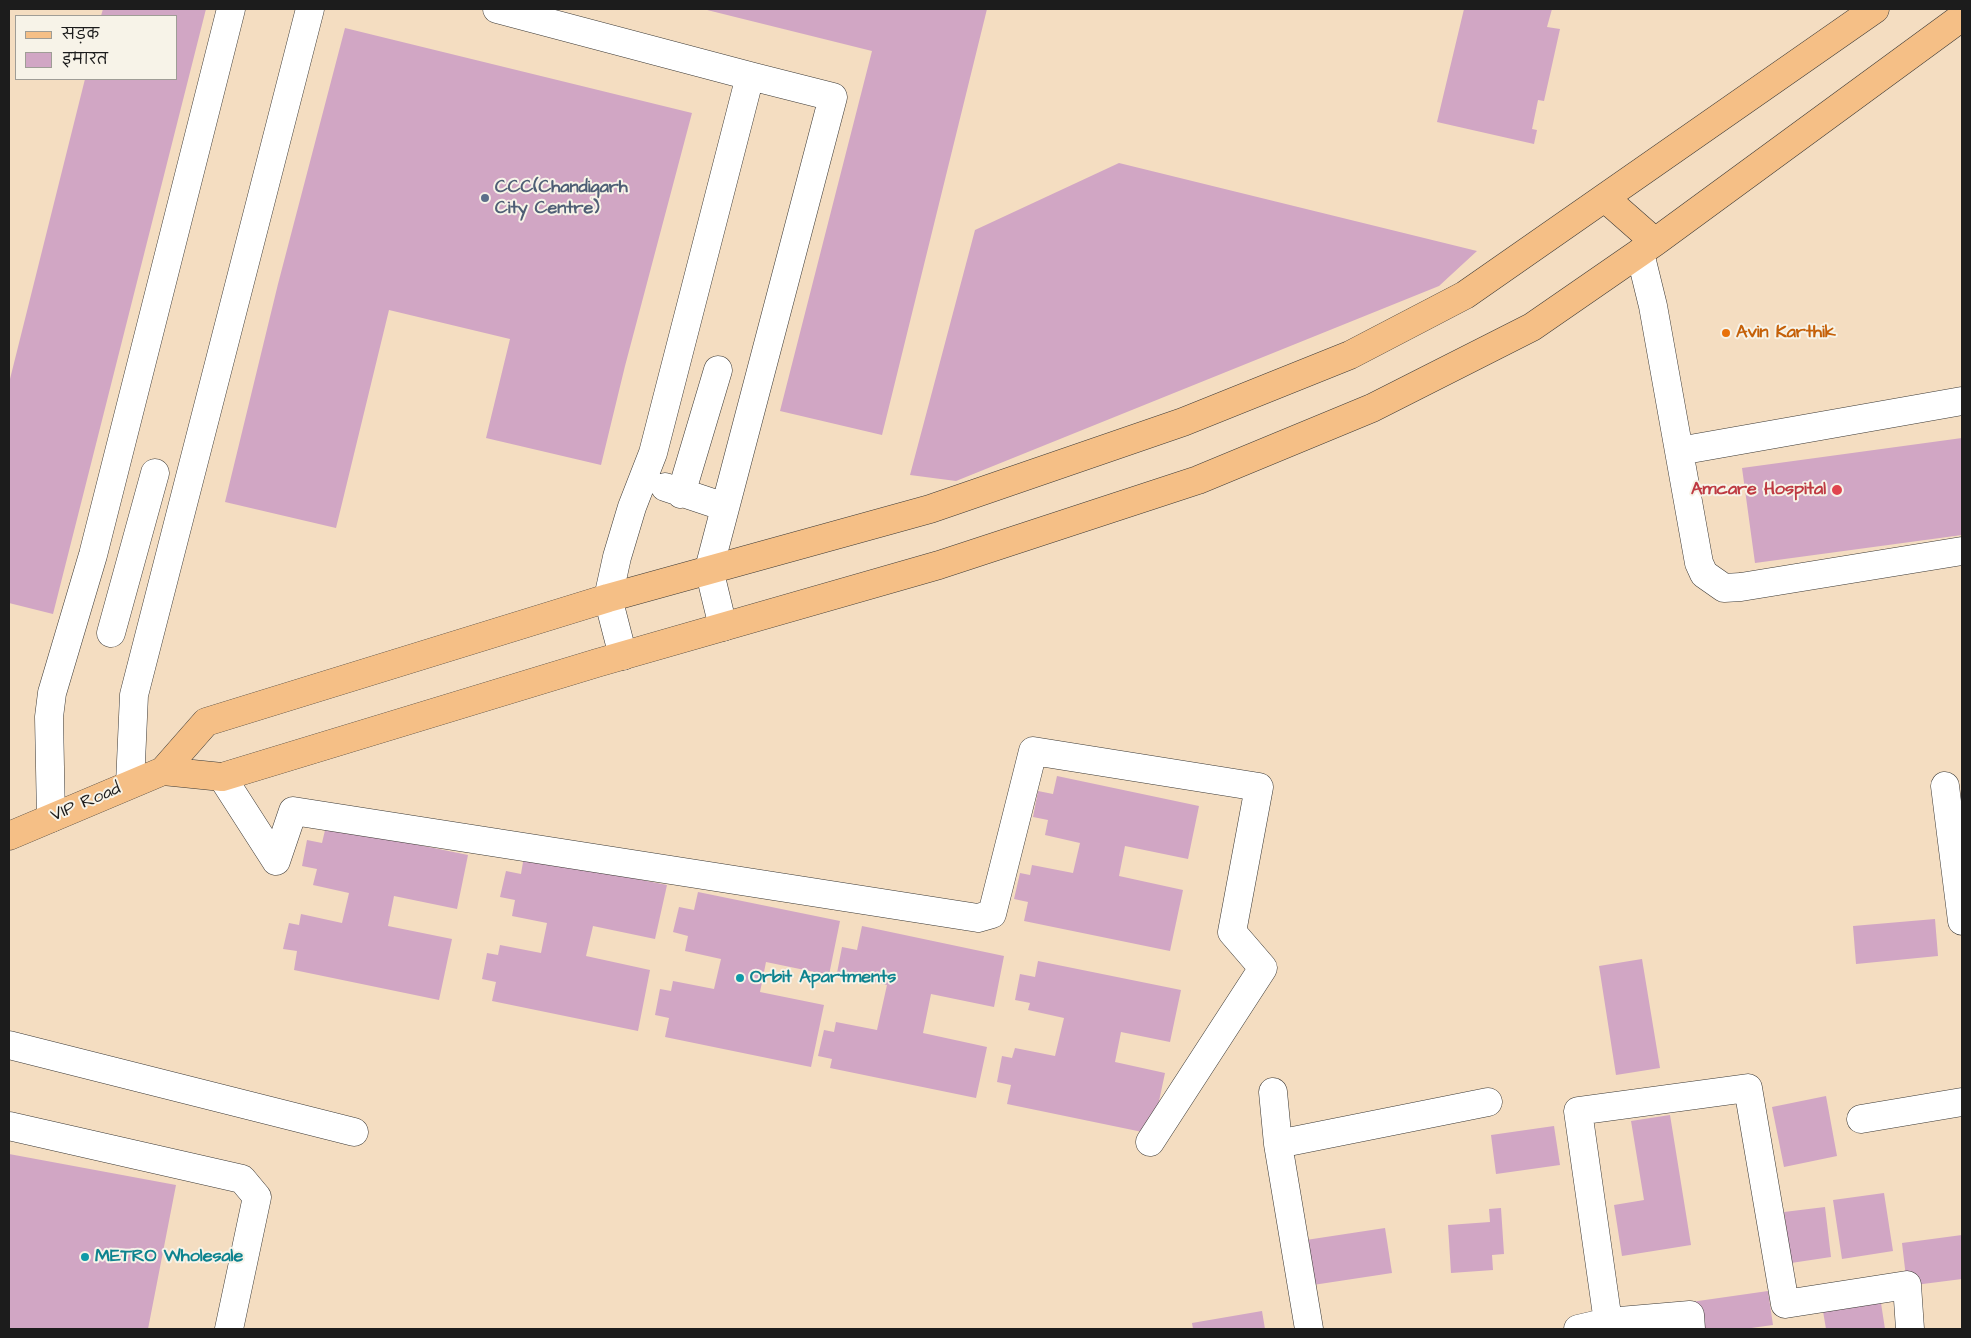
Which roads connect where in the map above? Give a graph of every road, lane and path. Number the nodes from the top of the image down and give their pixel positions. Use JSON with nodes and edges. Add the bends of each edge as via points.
{"nodes":[{"id":1,"x":231,"y":9,"type":"edge"},
{"id":2,"x":310,"y":9,"type":"edge"},
{"id":3,"x":497,"y":9,"type":"edge"},
{"id":4,"x":1875,"y":9,"type":"edge"},
{"id":5,"x":1962,"y":17,"type":"edge"},
{"id":6,"x":750,"y":76,"type":"junction"},
{"id":7,"x":1605,"y":198,"type":"junction"},
{"id":8,"x":1647,"y":247,"type":"junction"},
{"id":9,"x":718,"y":370,"type":"dead end"},
{"id":10,"x":1962,"y":401,"type":"edge"},
{"id":11,"x":1679,"y":451,"type":"junction"},
{"id":12,"x":155,"y":473,"type":"dead end"},
{"id":13,"x":644,"y":480,"type":"junction"},
{"id":14,"x":681,"y":494,"type":"junction"},
{"id":15,"x":725,"y":507,"type":"junction"},
{"id":16,"x":1962,"y":551,"type":"edge"},
{"id":17,"x":709,"y":569,"type":"junction"},
{"id":18,"x":608,"y":598,"type":"junction"},
{"id":19,"x":73,"y":621,"type":"junction"},
{"id":20,"x":723,"y":627,"type":"junction"},
{"id":21,"x":111,"y":633,"type":"junction"},
{"id":22,"x":147,"y":644,"type":"junction"},
{"id":23,"x":623,"y":656,"type":"junction"},
{"id":24,"x":162,"y":771,"type":"junction"},
{"id":25,"x":222,"y":777,"type":"junction"},
{"id":26,"x":130,"y":784,"type":"junction"},
{"id":27,"x":1945,"y":786,"type":"dead end"},
{"id":28,"x":51,"y":818,"type":"junction"},
{"id":29,"x":9,"y":836,"type":"edge"},
{"id":30,"x":1962,"y":921,"type":"edge"},
{"id":31,"x":9,"y":1045,"type":"edge"},
{"id":32,"x":1273,"y":1092,"type":"dead end"},
{"id":33,"x":1488,"y":1102,"type":"dead end"},
{"id":34,"x":1962,"y":1102,"type":"edge"},
{"id":35,"x":1861,"y":1119,"type":"dead end"},
{"id":36,"x":9,"y":1126,"type":"edge"},
{"id":37,"x":354,"y":1132,"type":"dead end"},
{"id":38,"x":1150,"y":1142,"type":"dead end"},
{"id":39,"x":1278,"y":1144,"type":"junction"},
{"id":40,"x":1608,"y":1322,"type":"junction"},
{"id":41,"x":228,"y":1329,"type":"edge"},
{"id":42,"x":1309,"y":1329,"type":"edge"},
{"id":43,"x":1578,"y":1329,"type":"edge"},
{"id":44,"x":1691,"y":1329,"type":"edge"},
{"id":45,"x":1910,"y":1329,"type":"edge"}],
"edges":[{"from":1,"to":19,"type":"street","via":[[93,555]]},
{"from":2,"to":22,"type":"street"},
{"from":3,"to":6,"type":"street"},
{"from":4,"to":7,"type":"main road"},
{"from":5,"to":8,"type":"main road"},
{"from":6,"to":13,"type":"street"},
{"from":6,"to":15,"type":"street","via":[[833,97]]},
{"from":7,"to":8,"type":"main road"},
{"from":7,"to":17,"type":"main road","via":[[1465,295],[1350,355],[1183,422],[930,510]]},
{"from":8,"to":11,"type":"street","via":[[1653,306]]},
{"from":8,"to":20,"type":"main road","via":[[1532,327],[1372,408],[1207,477],[939,565]]},
{"from":9,"to":14,"type":"street"},
{"from":10,"to":11,"type":"street"},
{"from":11,"to":16,"type":"street","via":[[1699,563],[1704,574],[1724,588]]},
{"from":12,"to":21,"type":"street"},
{"from":13,"to":14,"type":"street"},
{"from":13,"to":18,"type":"street","via":[[619,548]]},
{"from":14,"to":15,"type":"street"},
{"from":15,"to":17,"type":"street"},
{"from":17,"to":18,"type":"main road"},
{"from":17,"to":20,"type":"street"},
{"from":18,"to":23,"type":"street"},
{"from":18,"to":24,"type":"main road","via":[[206,722]]},
{"from":19,"to":21,"type":"street"},
{"from":19,"to":28,"type":"street","via":[[52,693],[49,716]]},
{"from":20,"to":23,"type":"main road"},
{"from":21,"to":22,"type":"street"},
{"from":22,"to":26,"type":"street","via":[[134,695]]},
{"from":23,"to":25,"type":"main road"},
{"from":24,"to":25,"type":"main road"},
{"from":24,"to":26,"type":"main road","name":"VIP Road"},
{"from":25,"to":38,"type":"street","via":[[276,861],[293,811],[978,918],[992,914],[1033,751],[1259,786],[1232,932],[1262,968]]},
{"from":26,"to":28,"type":"main road","name":"VIP Road"},
{"from":27,"to":30,"type":"street"},
{"from":28,"to":29,"type":"main road","name":"VIP Road"},
{"from":31,"to":37,"type":"street"},
{"from":32,"to":39,"type":"street"},
{"from":33,"to":39,"type":"street"},
{"from":34,"to":35,"type":"street"},
{"from":36,"to":41,"type":"street","via":[[242,1179],[257,1197]]},
{"from":39,"to":42,"type":"street"},
{"from":40,"to":43,"type":"street"},
{"from":40,"to":44,"type":"street","via":[[1690,1316]]},
{"from":40,"to":45,"type":"street","via":[[1578,1111],[1748,1088],[1785,1304],[1907,1285]]}]}
